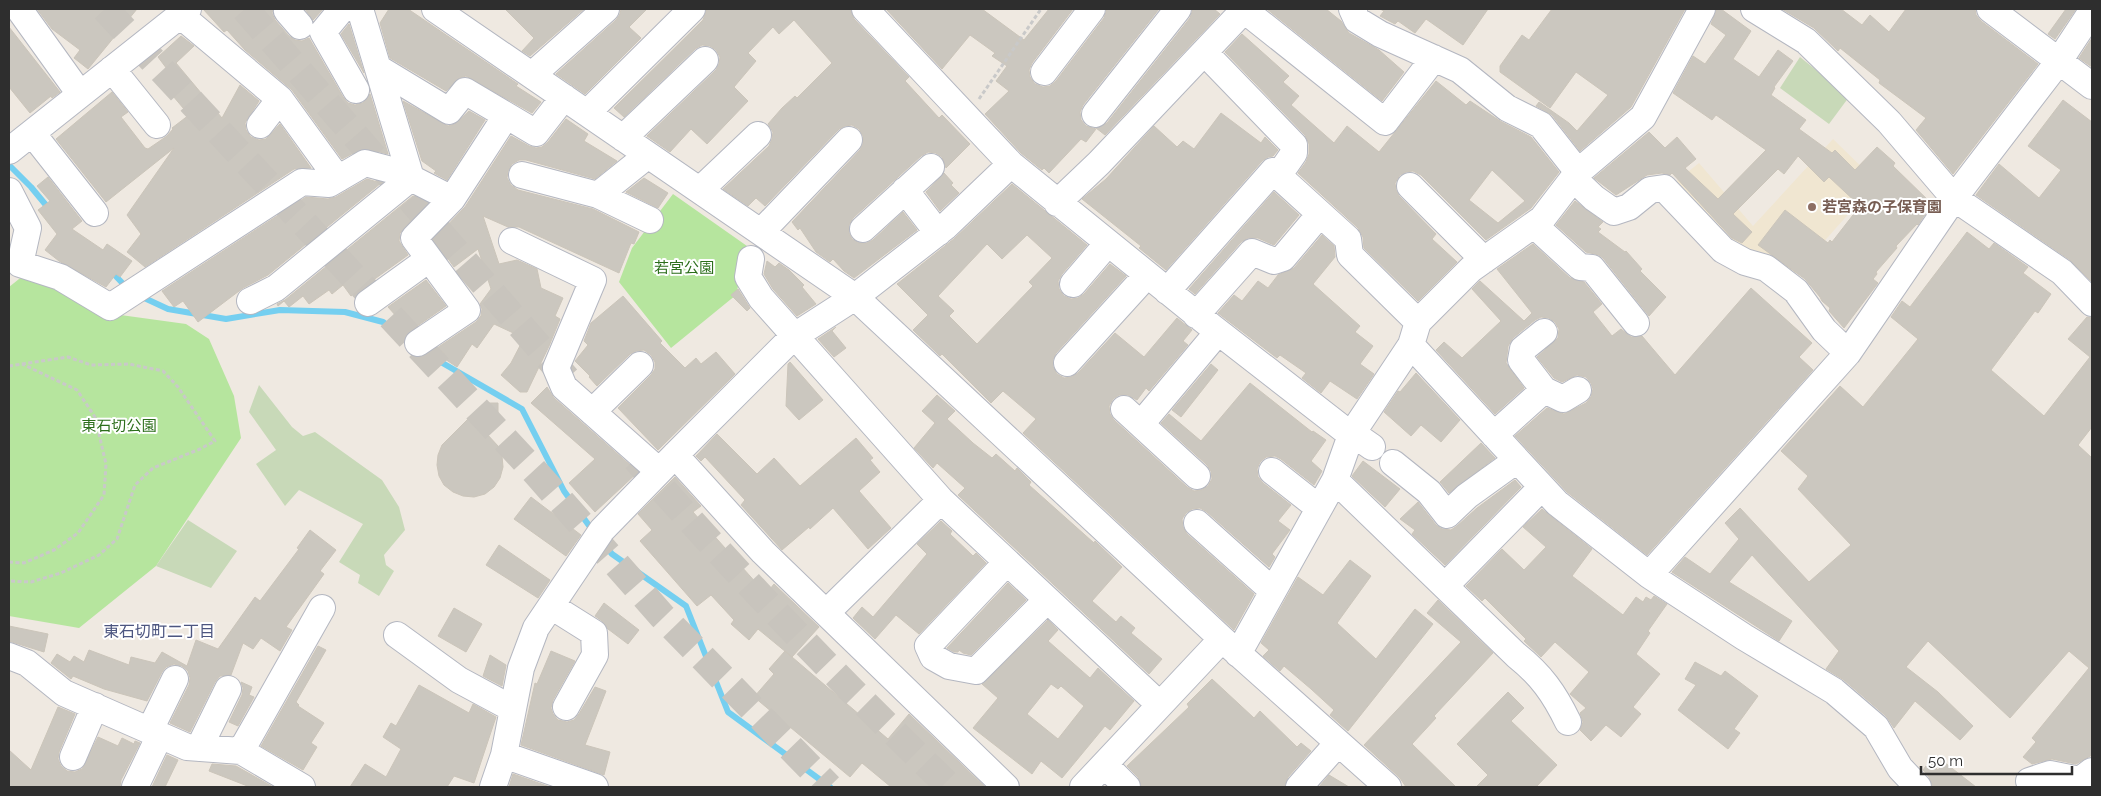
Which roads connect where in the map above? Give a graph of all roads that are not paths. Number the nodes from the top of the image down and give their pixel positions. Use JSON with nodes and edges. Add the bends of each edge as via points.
{"nodes":[{"id":1,"x":19,"y":9,"type":"edge"},
{"id":2,"x":342,"y":9,"type":"edge"},
{"id":3,"x":360,"y":9,"type":"edge"},
{"id":4,"x":435,"y":9,"type":"edge"},
{"id":5,"x":606,"y":9,"type":"edge"},
{"id":6,"x":692,"y":9,"type":"edge"},
{"id":7,"x":866,"y":9,"type":"edge"},
{"id":8,"x":1092,"y":9,"type":"edge"},
{"id":9,"x":1178,"y":9,"type":"edge"},
{"id":10,"x":1244,"y":9,"type":"edge"},
{"id":11,"x":1352,"y":9,"type":"edge"},
{"id":12,"x":1702,"y":9,"type":"edge"},
{"id":13,"x":1754,"y":9,"type":"edge"},
{"id":14,"x":1990,"y":9,"type":"edge"},
{"id":15,"x":2092,"y":11,"type":"edge"},
{"id":16,"x":184,"y":12,"type":"edge"},
{"id":17,"x":1204,"y":52,"type":"junction"},
{"id":18,"x":1434,"y":58,"type":"junction"},
{"id":19,"x":705,"y":60,"type":"dead end"},
{"id":20,"x":2059,"y":61,"type":"junction"},
{"id":21,"x":378,"y":68,"type":"junction"},
{"id":22,"x":112,"y":69,"type":"junction"},
{"id":23,"x":1044,"y":72,"type":"dead end"},
{"id":24,"x":532,"y":75,"type":"junction"},
{"id":25,"x":2092,"y":86,"type":"edge"},
{"id":26,"x":356,"y":90,"type":"dead end"},
{"id":27,"x":80,"y":94,"type":"junction"},
{"id":28,"x":564,"y":97,"type":"junction"},
{"id":29,"x":280,"y":99,"type":"junction"},
{"id":30,"x":587,"y":113,"type":"junction"},
{"id":31,"x":1095,"y":114,"type":"dead end"},
{"id":32,"x":506,"y":116,"type":"junction"},
{"id":33,"x":260,"y":125,"type":"dead end"},
{"id":34,"x":157,"y":126,"type":"dead end"},
{"id":35,"x":32,"y":133,"type":"junction"},
{"id":36,"x":758,"y":135,"type":"dead end"},
{"id":37,"x":623,"y":138,"type":"junction"},
{"id":38,"x":849,"y":140,"type":"dead end"},
{"id":39,"x":9,"y":152,"type":"edge"},
{"id":40,"x":648,"y":155,"type":"junction"},
{"id":41,"x":1011,"y":164,"type":"junction"},
{"id":42,"x":931,"y":167,"type":"dead end"},
{"id":43,"x":522,"y":175,"type":"dead end"},
{"id":44,"x":1576,"y":175,"type":"junction"},
{"id":45,"x":1278,"y":176,"type":"junction"},
{"id":46,"x":338,"y":178,"type":"junction"},
{"id":47,"x":411,"y":178,"type":"junction"},
{"id":48,"x":1410,"y":186,"type":"dead end"},
{"id":49,"x":700,"y":190,"type":"junction"},
{"id":50,"x":905,"y":190,"type":"junction"},
{"id":51,"x":9,"y":191,"type":"edge"},
{"id":52,"x":598,"y":195,"type":"junction"},
{"id":53,"x":1954,"y":198,"type":"junction"},
{"id":54,"x":452,"y":199,"type":"junction"},
{"id":55,"x":1057,"y":203,"type":"junction"},
{"id":56,"x":95,"y":213,"type":"dead end"},
{"id":57,"x":1320,"y":214,"type":"junction"},
{"id":58,"x":650,"y":220,"type":"dead end"},
{"id":59,"x":1534,"y":225,"type":"junction"},
{"id":60,"x":863,"y":229,"type":"dead end"},
{"id":61,"x":761,"y":232,"type":"junction"},
{"id":62,"x":938,"y":233,"type":"junction"},
{"id":63,"x":512,"y":241,"type":"dead end"},
{"id":64,"x":1108,"y":243,"type":"junction"},
{"id":65,"x":430,"y":259,"type":"junction"},
{"id":66,"x":751,"y":259,"type":"dead end"},
{"id":67,"x":1484,"y":260,"type":"junction"},
{"id":68,"x":1147,"y":275,"type":"junction"},
{"id":69,"x":1074,"y":284,"type":"dead end"},
{"id":70,"x":1167,"y":291,"type":"junction"},
{"id":71,"x":855,"y":297,"type":"junction"},
{"id":72,"x":250,"y":301,"type":"dead end"},
{"id":73,"x":368,"y":303,"type":"dead end"},
{"id":74,"x":2092,"y":303,"type":"edge"},
{"id":75,"x":1196,"y":314,"type":"junction"},
{"id":76,"x":1636,"y":323,"type":"dead end"},
{"id":77,"x":1218,"y":332,"type":"junction"},
{"id":78,"x":1544,"y":332,"type":"dead end"},
{"id":79,"x":1415,"y":334,"type":"junction"},
{"id":80,"x":793,"y":337,"type":"junction"},
{"id":81,"x":418,"y":343,"type":"dead end"},
{"id":82,"x":1848,"y":353,"type":"junction"},
{"id":83,"x":1067,"y":363,"type":"dead end"},
{"id":84,"x":640,"y":365,"type":"dead end"},
{"id":85,"x":1544,"y":390,"type":"junction"},
{"id":86,"x":1578,"y":390,"type":"dead end"},
{"id":87,"x":592,"y":412,"type":"junction"},
{"id":88,"x":1494,"y":435,"type":"junction"},
{"id":89,"x":1358,"y":438,"type":"junction"},
{"id":90,"x":1517,"y":460,"type":"junction"},
{"id":91,"x":667,"y":463,"type":"junction"},
{"id":92,"x":1393,"y":463,"type":"dead end"},
{"id":93,"x":1272,"y":471,"type":"dead end"},
{"id":94,"x":1197,"y":476,"type":"dead end"},
{"id":95,"x":1335,"y":480,"type":"junction"},
{"id":96,"x":1542,"y":487,"type":"junction"},
{"id":97,"x":941,"y":500,"type":"junction"},
{"id":98,"x":1319,"y":508,"type":"junction"},
{"id":99,"x":1197,"y":523,"type":"dead end"},
{"id":100,"x":1007,"y":562,"type":"junction"},
{"id":101,"x":1648,"y":575,"type":"junction"},
{"id":102,"x":1445,"y":586,"type":"junction"},
{"id":103,"x":1273,"y":591,"type":"junction"},
{"id":104,"x":1047,"y":600,"type":"junction"},
{"id":105,"x":551,"y":606,"type":"junction"},
{"id":106,"x":322,"y":608,"type":"dead end"},
{"id":107,"x":826,"y":613,"type":"junction"},
{"id":108,"x":397,"y":634,"type":"dead end"},
{"id":109,"x":1230,"y":646,"type":"junction"},
{"id":110,"x":9,"y":656,"type":"edge"},
{"id":111,"x":175,"y":679,"type":"dead end"},
{"id":112,"x":228,"y":689,"type":"dead end"},
{"id":113,"x":1160,"y":705,"type":"junction"},
{"id":114,"x":95,"y":706,"type":"junction"},
{"id":115,"x":566,"y":708,"type":"dead end"},
{"id":116,"x":513,"y":709,"type":"junction"},
{"id":117,"x":1568,"y":722,"type":"dead end"},
{"id":118,"x":155,"y":732,"type":"junction"},
{"id":119,"x":1338,"y":743,"type":"junction"},
{"id":120,"x":199,"y":748,"type":"junction"},
{"id":121,"x":242,"y":751,"type":"junction"},
{"id":122,"x":504,"y":755,"type":"junction"},
{"id":123,"x":73,"y":757,"type":"dead end"},
{"id":124,"x":1105,"y":765,"type":"junction"},
{"id":125,"x":2092,"y":771,"type":"edge"},
{"id":126,"x":2029,"y":781,"type":"dead end"},
{"id":127,"x":135,"y":787,"type":"edge"},
{"id":128,"x":302,"y":787,"type":"edge"},
{"id":129,"x":493,"y":787,"type":"edge"},
{"id":130,"x":595,"y":787,"type":"edge"},
{"id":131,"x":1006,"y":787,"type":"edge"},
{"id":132,"x":1084,"y":787,"type":"edge"},
{"id":133,"x":1127,"y":787,"type":"edge"},
{"id":134,"x":1298,"y":787,"type":"edge"},
{"id":135,"x":1388,"y":787,"type":"edge"},
{"id":136,"x":1918,"y":787,"type":"edge"}],
"edges":[{"from":1,"to":27,"type":"street"},
{"from":2,"to":26,"type":"street","via":[[323,32]]},
{"from":3,"to":21,"type":"street"},
{"from":4,"to":24,"type":"street"},
{"from":5,"to":24,"type":"street"},
{"from":6,"to":30,"type":"street"},
{"from":7,"to":41,"type":"street"},
{"from":8,"to":23,"type":"street"},
{"from":9,"to":31,"type":"street"},
{"from":10,"to":17,"type":"street"},
{"from":10,"to":18,"type":"street","via":[[1385,122]]},
{"from":11,"to":18,"type":"street","via":[[1357,20],[1380,34]]},
{"from":12,"to":44,"type":"street","via":[[1643,117]]},
{"from":13,"to":53,"type":"street","via":[[1806,41],[1889,122]]},
{"from":14,"to":20,"type":"street"},
{"from":15,"to":20,"type":"street"},
{"from":16,"to":22,"type":"street"},
{"from":16,"to":29,"type":"street"},
{"from":17,"to":45,"type":"street","via":[[1294,145],[1294,153]]},
{"from":17,"to":55,"type":"street","via":[[1100,163]]},
{"from":18,"to":44,"type":"street","via":[[1460,70],[1507,108],[1541,125]]},
{"from":19,"to":37,"type":"street"},
{"from":20,"to":25,"type":"street"},
{"from":20,"to":53,"type":"street"},
{"from":21,"to":32,"type":"street","via":[[450,111],[465,91]]},
{"from":21,"to":47,"type":"street"},
{"from":22,"to":27,"type":"street"},
{"from":22,"to":34,"type":"street"},
{"from":24,"to":28,"type":"street"},
{"from":27,"to":35,"type":"street"},
{"from":28,"to":30,"type":"street"},
{"from":28,"to":32,"type":"street","via":[[536,133]]},
{"from":29,"to":33,"type":"street"},
{"from":29,"to":46,"type":"street"},
{"from":30,"to":37,"type":"street"},
{"from":32,"to":54,"type":"street"},
{"from":35,"to":39,"type":"street"},
{"from":35,"to":56,"type":"street"},
{"from":36,"to":49,"type":"street"},
{"from":37,"to":40,"type":"street"},
{"from":38,"to":61,"type":"street"},
{"from":40,"to":49,"type":"street"},
{"from":40,"to":52,"type":"street"},
{"from":41,"to":55,"type":"street"},
{"from":41,"to":62,"type":"street"},
{"from":42,"to":50,"type":"street"},
{"from":43,"to":52,"type":"street"},
{"from":44,"to":59,"type":"street"},
{"from":44,"to":82,"type":"street","via":[[1594,198],[1614,212],[1629,207],[1650,190],[1664,188],[1723,250],[1745,262],[1766,268],[1796,291],[1824,330]]},
{"from":45,"to":57,"type":"street"},
{"from":45,"to":70,"type":"street","via":[[1273,171]]},
{"from":46,"to":47,"type":"street","via":[[365,163]]},
{"from":46,"to":51,"type":"street","via":[[329,184],[302,182],[110,307],[60,277],[20,264],[28,228]]},
{"from":47,"to":54,"type":"street"},
{"from":47,"to":72,"type":"street","via":[[276,288]]},
{"from":48,"to":67,"type":"street"},
{"from":49,"to":61,"type":"street"},
{"from":50,"to":60,"type":"street"},
{"from":50,"to":62,"type":"street"},
{"from":52,"to":58,"type":"street"},
{"from":53,"to":74,"type":"street","via":[[2062,272]]},
{"from":53,"to":82,"type":"street"},
{"from":54,"to":65,"type":"street","via":[[414,238]]},
{"from":55,"to":64,"type":"street"},
{"from":57,"to":75,"type":"street","via":[[1283,258],[1274,261],[1252,252]]},
{"from":57,"to":79,"type":"street","via":[[1348,239],[1350,255]]},
{"from":59,"to":67,"type":"street"},
{"from":59,"to":76,"type":"street","via":[[1580,267],[1592,268]]},
{"from":61,"to":71,"type":"street"},
{"from":62,"to":71,"type":"street"},
{"from":63,"to":87,"type":"street","via":[[593,280],[556,368],[564,387]]},
{"from":64,"to":68,"type":"street"},
{"from":64,"to":69,"type":"street"},
{"from":65,"to":73,"type":"street"},
{"from":65,"to":81,"type":"street","via":[[466,310]]},
{"from":66,"to":80,"type":"street","via":[[748,277]]},
{"from":67,"to":79,"type":"street","via":[[1471,270]]},
{"from":68,"to":70,"type":"street"},
{"from":68,"to":83,"type":"street"},
{"from":70,"to":75,"type":"street"},
{"from":71,"to":80,"type":"street"},
{"from":71,"to":109,"type":"street"},
{"from":75,"to":77,"type":"street"},
{"from":77,"to":89,"type":"street"},
{"from":77,"to":94,"type":"street","via":[[1133,416]]},
{"from":78,"to":85,"type":"street","via":[[1523,349],[1521,360]]},
{"from":79,"to":88,"type":"street"},
{"from":79,"to":89,"type":"street"},
{"from":80,"to":91,"type":"street"},
{"from":80,"to":97,"type":"street"},
{"from":82,"to":101,"type":"street"},
{"from":84,"to":87,"type":"street"},
{"from":85,"to":86,"type":"street","via":[[1563,399]]},
{"from":85,"to":88,"type":"street"},
{"from":87,"to":91,"type":"street"},
{"from":88,"to":90,"type":"street"},
{"from":89,"to":95,"type":"street"},
{"from":90,"to":92,"type":"street","via":[[1467,496],[1447,515],[1429,492]]},
{"from":90,"to":96,"type":"street"},
{"from":91,"to":105,"type":"street","via":[[602,530]]},
{"from":91,"to":107,"type":"street"},
{"from":93,"to":98,"type":"street"},
{"from":95,"to":98,"type":"street"},
{"from":95,"to":102,"type":"street"},
{"from":96,"to":101,"type":"street","via":[[1557,503]]},
{"from":96,"to":102,"type":"street"},
{"from":97,"to":100,"type":"street"},
{"from":97,"to":107,"type":"street"},
{"from":98,"to":103,"type":"street"},
{"from":99,"to":103,"type":"street"},
{"from":100,"to":104,"type":"street"},
{"from":100,"to":104,"type":"street","via":[[928,646],[933,657],[949,666],[976,671]]},
{"from":101,"to":136,"type":"street","via":[[1834,691],[1876,727],[1900,768]]},
{"from":102,"to":117,"type":"street","via":[[1537,672],[1557,698]]},
{"from":103,"to":109,"type":"street"},
{"from":104,"to":113,"type":"street"},
{"from":105,"to":115,"type":"street","via":[[594,633],[595,655]]},
{"from":105,"to":116,"type":"street","via":[[536,628],[521,668]]},
{"from":106,"to":121,"type":"street"},
{"from":107,"to":131,"type":"street"},
{"from":108,"to":116,"type":"street","via":[[459,680]]},
{"from":109,"to":113,"type":"street"},
{"from":109,"to":119,"type":"street"},
{"from":110,"to":114,"type":"street","via":[[27,663],[64,693]]},
{"from":111,"to":118,"type":"street"},
{"from":112,"to":120,"type":"street"},
{"from":113,"to":124,"type":"street"},
{"from":114,"to":118,"type":"street"},
{"from":114,"to":123,"type":"street"},
{"from":116,"to":122,"type":"street"},
{"from":118,"to":120,"type":"street","via":[[187,747]]},
{"from":118,"to":127,"type":"street"},
{"from":119,"to":134,"type":"street"},
{"from":119,"to":135,"type":"street"},
{"from":120,"to":121,"type":"street"},
{"from":121,"to":128,"type":"street"},
{"from":122,"to":129,"type":"street"},
{"from":122,"to":130,"type":"street"},
{"from":124,"to":132,"type":"street"},
{"from":124,"to":133,"type":"street"},
{"from":125,"to":126,"type":"street","via":[[2080,780],[2050,774]]}]}
